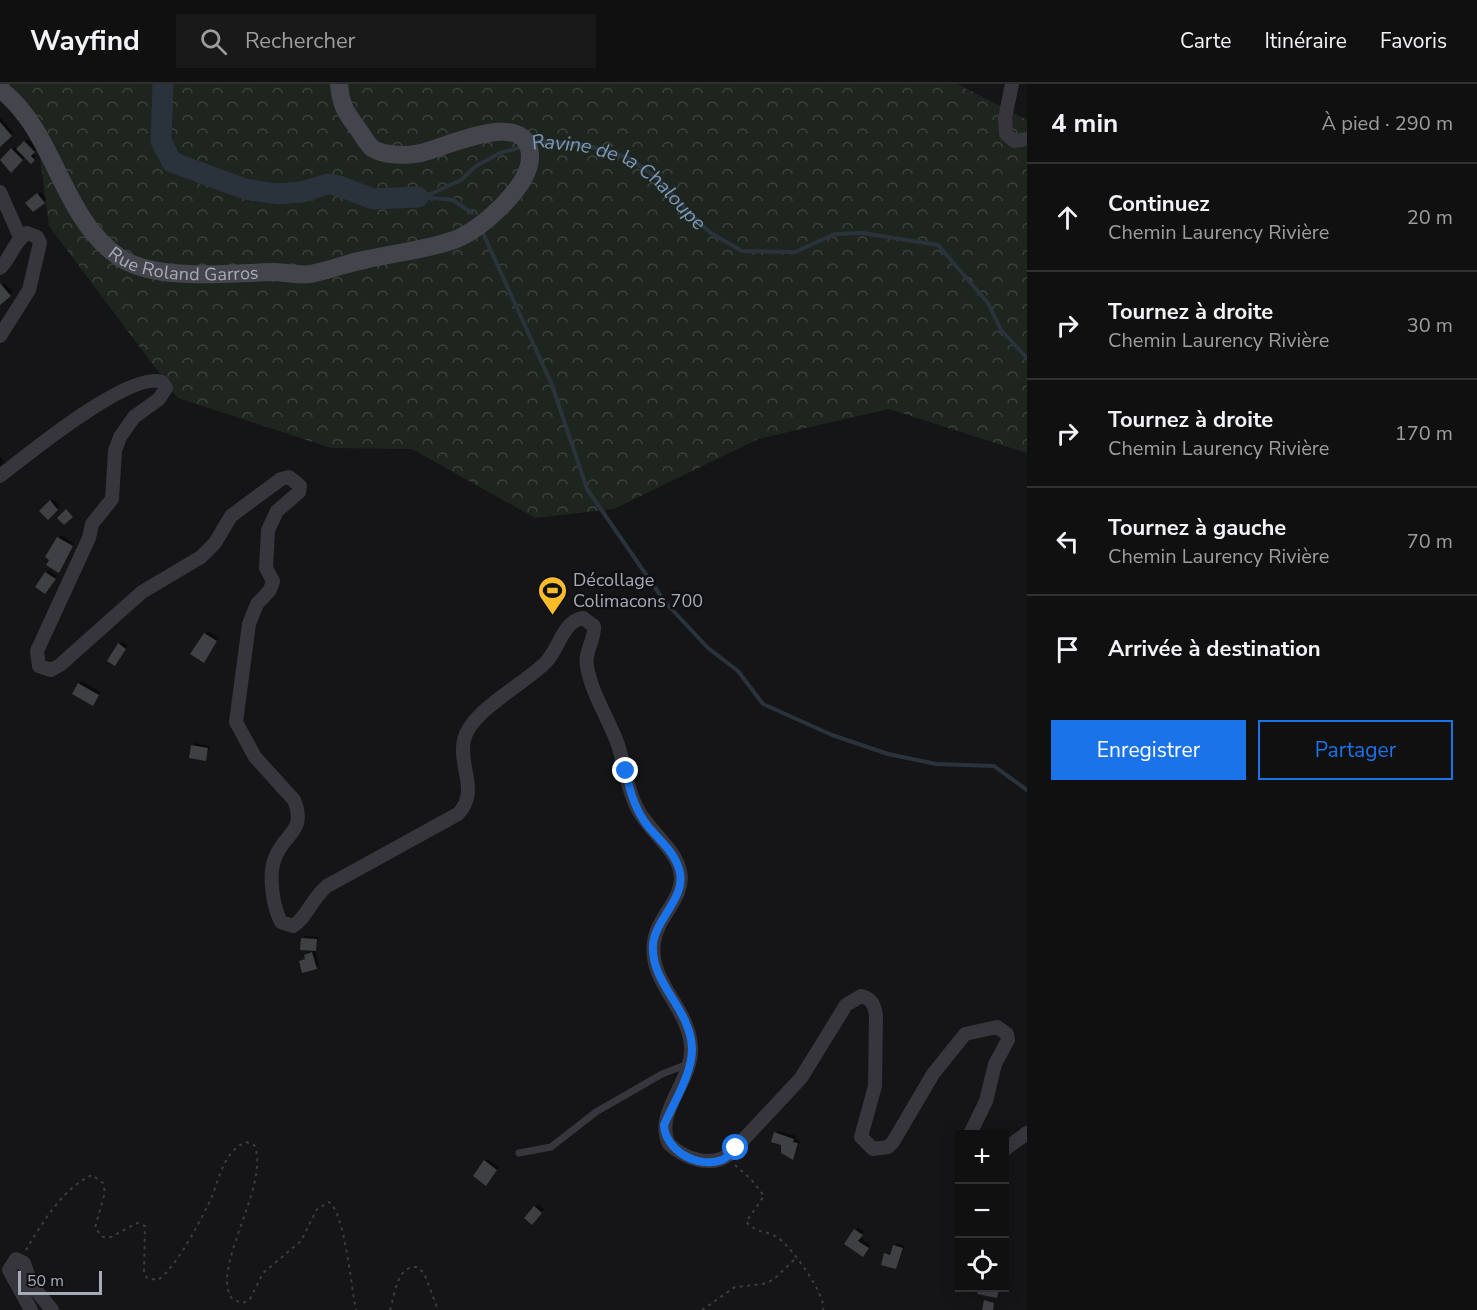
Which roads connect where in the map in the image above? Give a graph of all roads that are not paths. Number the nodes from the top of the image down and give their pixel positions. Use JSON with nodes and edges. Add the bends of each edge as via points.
{"nodes":[{"id":1,"x":339,"y":84,"type":"edge"},
{"id":2,"x":1012,"y":84,"type":"edge"},
{"id":3,"x":0,"y":89,"type":"edge"},
{"id":4,"x":1027,"y":139,"type":"edge"},
{"id":5,"x":0,"y":192,"type":"edge"},
{"id":6,"x":20,"y":237,"type":"junction"},
{"id":7,"x":0,"y":268,"type":"edge"},
{"id":8,"x":0,"y":336,"type":"edge"},
{"id":9,"x":0,"y":476,"type":"edge"},
{"id":10,"x":690,"y":1063,"type":"junction"},
{"id":11,"x":972,"y":1130,"type":"edge"},
{"id":12,"x":1027,"y":1133,"type":"edge"},
{"id":13,"x":1009,"y":1147,"type":"edge"},
{"id":14,"x":519,"y":1153,"type":"dead end"},
{"id":15,"x":31,"y":1310,"type":"edge"},
{"id":16,"x":52,"y":1310,"type":"edge"}],
"edges":[{"from":1,"to":3,"type":"main road","name":"Rue Roland Garros","via":[[341,106],[372,148],[396,155],[419,153],[499,131],[511,132],[523,138],[530,152],[525,178],[487,222],[453,240],[308,274],[175,273],[144,268],[119,257],[91,229],[70,198],[33,123]]},
{"from":2,"to":4,"type":"street","via":[[1006,134],[1014,141]]},
{"from":5,"to":6,"type":"street"},
{"from":6,"to":7,"type":"street","via":[[9,260]]},
{"from":6,"to":8,"type":"street","via":[[27,233],[37,237],[38,254],[29,290]]},
{"from":9,"to":10,"type":"street","via":[[91,408],[148,381],[162,382],[166,388],[159,399],[134,417],[120,437],[115,451],[112,499],[92,524],[37,651],[39,666],[51,670],[142,592],[201,557],[215,543],[231,516],[281,479],[289,477],[300,486],[299,492],[277,511],[268,530],[266,568],[273,581],[256,604],[249,624],[236,722],[250,751],[289,793],[299,810],[296,829],[274,859],[276,913],[287,925],[300,922],[311,902],[327,886],[458,814],[470,791],[463,751],[469,727],[545,663],[569,624],[577,619],[589,620],[594,633],[587,666],[619,748],[629,788],[646,823],[670,850],[680,871],[676,897],[656,929],[653,959],[657,974],[686,1024],[692,1049]]},
{"from":10,"to":11,"type":"street","via":[[664,1125],[664,1135],[677,1152],[690,1157],[710,1161],[727,1156],[801,1077],[846,1005],[861,996],[869,998],[876,1015],[874,1086],[861,1137],[873,1149],[888,1147],[893,1142],[933,1074],[965,1034],[996,1027],[1007,1034],[1008,1040],[995,1064],[986,1101]]},
{"from":10,"to":14,"type":"lane","via":[[612,1102],[551,1147]]},
{"from":12,"to":13,"type":"street"},
{"from":15,"to":16,"type":"street","via":[[9,1270],[13,1260],[20,1260],[27,1268],[31,1284]]}]}
